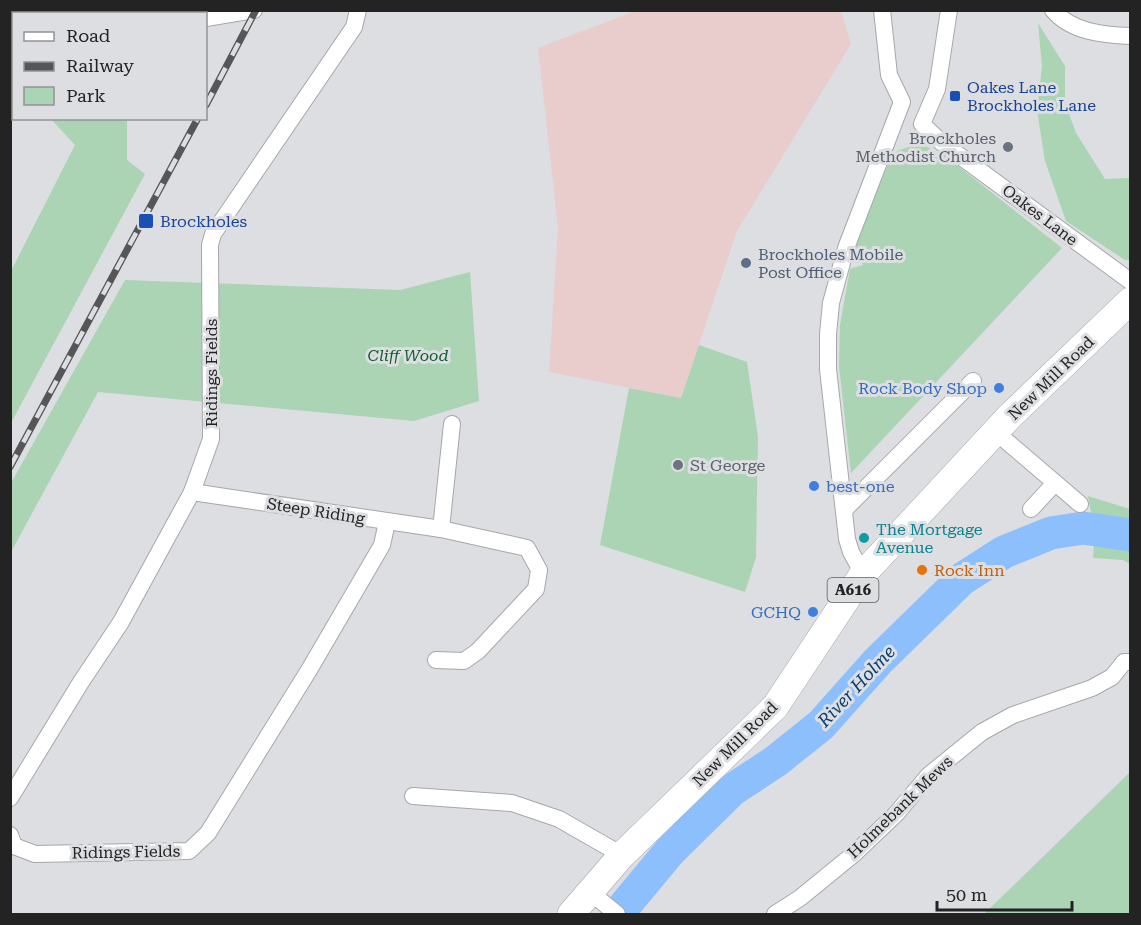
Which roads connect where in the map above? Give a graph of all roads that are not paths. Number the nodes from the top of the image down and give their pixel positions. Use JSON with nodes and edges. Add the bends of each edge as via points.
{"nodes":[{"id":1,"x":254,"y":10,"type":"edge"},
{"id":2,"x":358,"y":10,"type":"edge"},
{"id":3,"x":882,"y":10,"type":"edge"},
{"id":4,"x":949,"y":10,"type":"edge"},
{"id":5,"x":1053,"y":10,"type":"edge"},
{"id":6,"x":207,"y":18,"type":"edge"},
{"id":7,"x":1131,"y":36,"type":"edge"},
{"id":8,"x":902,"y":102,"type":"junction"},
{"id":9,"x":922,"y":124,"type":"junction"},
{"id":10,"x":1131,"y":281,"type":"edge"},
{"id":11,"x":1131,"y":301,"type":"edge"},
{"id":12,"x":973,"y":381,"type":"dead end"},
{"id":13,"x":452,"y":424,"type":"dead end"},
{"id":14,"x":997,"y":433,"type":"junction"},
{"id":15,"x":1055,"y":483,"type":"junction"},
{"id":16,"x":192,"y":492,"type":"junction"},
{"id":17,"x":1080,"y":504,"type":"dead end"},
{"id":18,"x":1031,"y":509,"type":"dead end"},
{"id":19,"x":844,"y":510,"type":"junction"},
{"id":20,"x":387,"y":522,"type":"junction"},
{"id":21,"x":441,"y":529,"type":"junction"},
{"id":22,"x":863,"y":574,"type":"junction"},
{"id":23,"x":1118,"y":645,"type":"dead end"},
{"id":24,"x":436,"y":660,"type":"dead end"},
{"id":25,"x":1127,"y":662,"type":"edge"},
{"id":26,"x":413,"y":796,"type":"dead end"},
{"id":27,"x":10,"y":798,"type":"edge"},
{"id":28,"x":10,"y":835,"type":"edge"},
{"id":29,"x":622,"y":855,"type":"junction"},
{"id":30,"x":604,"y":904,"type":"edge"},
{"id":31,"x":572,"y":915,"type":"edge"},
{"id":32,"x":775,"y":915,"type":"edge"}],
"edges":[{"from":1,"to":6,"type":"street"},
{"from":2,"to":16,"type":"street","name":"Ridings Fields","via":[[354,27],[213,234],[212,439]]},
{"from":3,"to":8,"type":"street","name":"Oakes Lane","via":[[889,75]]},
{"from":4,"to":9,"type":"street","via":[[938,89]]},
{"from":5,"to":7,"type":"street","via":[[1068,23],[1096,33]]},
{"from":8,"to":9,"type":"street","name":"Oakes Lane"},
{"from":8,"to":19,"type":"street","via":[[846,248],[831,303],[828,369]]},
{"from":9,"to":10,"type":"street","name":"Oakes Lane"},
{"from":11,"to":14,"type":"main road","name":"New Mill Road","number":"A616"},
{"from":12,"to":19,"type":"street"},
{"from":13,"to":21,"type":"street"},
{"from":14,"to":15,"type":"street"},
{"from":14,"to":22,"type":"main road","name":"New Mill Road","number":"A616"},
{"from":15,"to":17,"type":"street"},
{"from":15,"to":18,"type":"street"},
{"from":16,"to":20,"type":"street","name":"Steep Riding"},
{"from":16,"to":27,"type":"street","name":"Ridings Fields","via":[[121,622]]},
{"from":19,"to":22,"type":"street","via":[[847,539]]},
{"from":20,"to":21,"type":"street","name":"Steep Riding"},
{"from":20,"to":28,"type":"street","name":"Ridings Fields","via":[[382,544],[298,688],[208,833],[189,851],[35,854],[14,846]]},
{"from":21,"to":24,"type":"street","name":"Steep Riding","via":[[527,548],[540,570],[536,589],[478,651],[464,661]]},
{"from":22,"to":29,"type":"main road","name":"New Mill Road","number":"A616","via":[[775,707]]},
{"from":23,"to":25,"type":"street","name":"Holmebank Mews"},
{"from":25,"to":32,"type":"street","name":"Holmebank Mews","via":[[1112,677],[1092,688],[1014,715],[982,732],[929,775],[855,853]]},
{"from":26,"to":29,"type":"street","via":[[512,803],[558,819]]},
{"from":29,"to":30,"type":"main road","name":"New Mill Road","number":"A616"},
{"from":30,"to":31,"type":"main road","name":"New Mill Road","number":"A616"}]}
